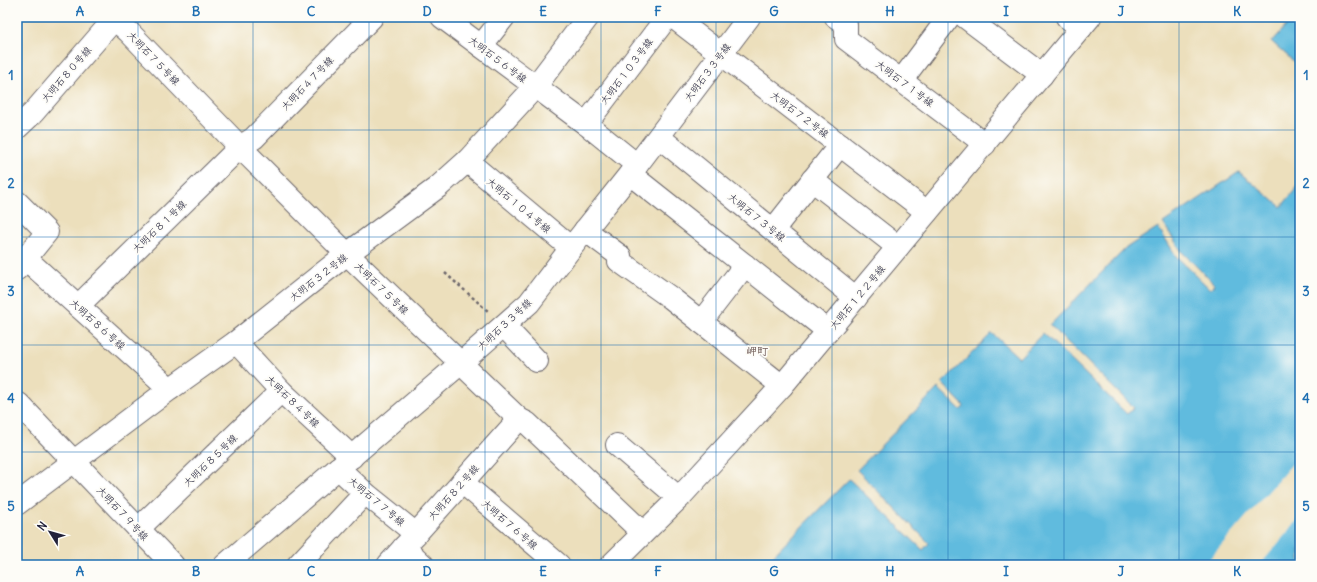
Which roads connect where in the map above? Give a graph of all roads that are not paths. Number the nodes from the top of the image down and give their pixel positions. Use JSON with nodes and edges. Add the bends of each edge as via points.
{"nodes":[{"id":1,"x":372,"y":17,"type":"edge"},
{"id":2,"x":442,"y":17,"type":"edge"},
{"id":3,"x":504,"y":17,"type":"edge"},
{"id":4,"x":588,"y":17,"type":"edge"},
{"id":5,"x":667,"y":17,"type":"edge"},
{"id":6,"x":673,"y":17,"type":"edge"},
{"id":7,"x":749,"y":17,"type":"edge"},
{"id":8,"x":949,"y":17,"type":"edge"},
{"id":9,"x":965,"y":17,"type":"edge"},
{"id":10,"x":114,"y":18,"type":"edge"},
{"id":11,"x":844,"y":19,"type":"edge"},
{"id":12,"x":1080,"y":21,"type":"edge"},
{"id":13,"x":481,"y":46,"type":"junction"},
{"id":14,"x":721,"y":54,"type":"junction"},
{"id":15,"x":1042,"y":75,"type":"junction"},
{"id":16,"x":901,"y":81,"type":"junction"},
{"id":17,"x":535,"y":87,"type":"junction"},
{"id":18,"x":586,"y":124,"type":"junction"},
{"id":19,"x":17,"y":128,"type":"edge"},
{"id":20,"x":658,"y":137,"type":"junction"},
{"id":21,"x":840,"y":144,"type":"junction"},
{"id":22,"x":985,"y":144,"type":"junction"},
{"id":23,"x":240,"y":147,"type":"junction"},
{"id":24,"x":467,"y":161,"type":"junction"},
{"id":25,"x":634,"y":169,"type":"junction"},
{"id":26,"x":812,"y":180,"type":"junction"},
{"id":27,"x":17,"y":202,"type":"edge"},
{"id":28,"x":927,"y":212,"type":"junction"},
{"id":29,"x":586,"y":230,"type":"junction"},
{"id":30,"x":773,"y":230,"type":"junction"},
{"id":31,"x":898,"y":247,"type":"junction"},
{"id":32,"x":571,"y":248,"type":"junction"},
{"id":33,"x":348,"y":254,"type":"junction"},
{"id":34,"x":21,"y":264,"type":"edge"},
{"id":35,"x":745,"y":265,"type":"junction"},
{"id":36,"x":856,"y":298,"type":"junction"},
{"id":37,"x":78,"y":306,"type":"junction"},
{"id":38,"x":701,"y":322,"type":"junction"},
{"id":39,"x":504,"y":326,"type":"junction"},
{"id":40,"x":828,"y":331,"type":"junction"},
{"id":41,"x":236,"y":342,"type":"junction"},
{"id":42,"x":537,"y":361,"type":"dead end"},
{"id":43,"x":461,"y":363,"type":"junction"},
{"id":44,"x":782,"y":386,"type":"junction"},
{"id":45,"x":170,"y":389,"type":"junction"},
{"id":46,"x":281,"y":391,"type":"junction"},
{"id":47,"x":19,"y":404,"type":"dead end"},
{"id":48,"x":519,"y":419,"type":"junction"},
{"id":49,"x":617,"y":446,"type":"dead end"},
{"id":50,"x":74,"y":462,"type":"junction"},
{"id":51,"x":345,"y":463,"type":"junction"},
{"id":52,"x":462,"y":482,"type":"junction"},
{"id":53,"x":365,"y":493,"type":"junction"},
{"id":54,"x":679,"y":498,"type":"junction"},
{"id":55,"x":17,"y":504,"type":"edge"},
{"id":56,"x":138,"y":529,"type":"junction"},
{"id":57,"x":643,"y":533,"type":"junction"},
{"id":58,"x":410,"y":541,"type":"junction"},
{"id":59,"x":172,"y":565,"type":"edge"},
{"id":60,"x":224,"y":565,"type":"edge"},
{"id":61,"x":298,"y":565,"type":"edge"},
{"id":62,"x":388,"y":565,"type":"edge"},
{"id":63,"x":423,"y":565,"type":"edge"},
{"id":64,"x":559,"y":565,"type":"edge"},
{"id":65,"x":611,"y":565,"type":"edge"}],
"edges":[{"from":1,"to":23,"type":"street","name":"大明石４７号線","via":[[254,138]]},
{"from":2,"to":13,"type":"street","name":"大明石５６号線"},
{"from":3,"to":13,"type":"street"},
{"from":4,"to":17,"type":"street","name":"大明石３２号線"},
{"from":5,"to":18,"type":"street","name":"大明石１０３号線"},
{"from":6,"to":14,"type":"street","name":"大明石７２号線"},
{"from":7,"to":14,"type":"street","name":"大明石３３号線"},
{"from":8,"to":16,"type":"street"},
{"from":9,"to":15,"type":"street"},
{"from":10,"to":19,"type":"street","name":"大明石８０号線","via":[[33,113]]},
{"from":10,"to":23,"type":"street","name":"大明石７５号線"},
{"from":11,"to":16,"type":"street","name":"大明石７１号線","via":[[846,39]]},
{"from":12,"to":15,"type":"street","name":"大明石１２２号線"},
{"from":13,"to":17,"type":"street","name":"大明石５６号線"},
{"from":14,"to":20,"type":"street","name":"大明石３３号線"},
{"from":14,"to":21,"type":"street","name":"大明石７２号線"},
{"from":15,"to":22,"type":"street","name":"大明石１２２号線"},
{"from":16,"to":22,"type":"street","name":"大明石７１号線"},
{"from":17,"to":18,"type":"street","name":"大明石５６号線"},
{"from":17,"to":24,"type":"street","name":"大明石３２号線"},
{"from":18,"to":25,"type":"street","name":"大明石５６号線"},
{"from":20,"to":25,"type":"street","name":"大明石３３号線"},
{"from":20,"to":30,"type":"street","name":"大明石７３号線"},
{"from":21,"to":26,"type":"street"},
{"from":21,"to":28,"type":"street","name":"大明石７２号線"},
{"from":22,"to":28,"type":"street","name":"大明石１２２号線"},
{"from":23,"to":33,"type":"street","name":"大明石７５号線"},
{"from":23,"to":37,"type":"street","name":"大明石８１号線"},
{"from":24,"to":32,"type":"street","name":"大明石１０４号線"},
{"from":24,"to":33,"type":"street","name":"大明石３２号線","via":[[438,187]]},
{"from":25,"to":29,"type":"street","name":"大明石３３号線"},
{"from":25,"to":35,"type":"street","name":"大明石５６号線"},
{"from":26,"to":30,"type":"street"},
{"from":26,"to":31,"type":"street"},
{"from":27,"to":34,"type":"street","via":[[47,232]]},
{"from":28,"to":31,"type":"street","name":"大明石１２２号線"},
{"from":29,"to":32,"type":"street","name":"大明石３３号線"},
{"from":29,"to":38,"type":"street","via":[[620,256],[619,261]]},
{"from":30,"to":36,"type":"street","name":"大明石７３号線"},
{"from":31,"to":36,"type":"street","name":"大明石１２２号線"},
{"from":32,"to":39,"type":"street","name":"大明石３３号線","via":[[528,303]]},
{"from":33,"to":41,"type":"street","name":"大明石３２号線"},
{"from":33,"to":43,"type":"street","name":"大明石７５号線"},
{"from":34,"to":37,"type":"street","name":"大明石８６号線"},
{"from":35,"to":38,"type":"street"},
{"from":35,"to":40,"type":"street","name":"大明石５６号線"},
{"from":36,"to":40,"type":"street","name":"大明石１２２号線"},
{"from":37,"to":45,"type":"street","name":"大明石８６号線"},
{"from":38,"to":44,"type":"street"},
{"from":39,"to":42,"type":"street"},
{"from":39,"to":43,"type":"street","name":"大明石３３号線"},
{"from":40,"to":44,"type":"street","name":"大明石１２２号線"},
{"from":41,"to":45,"type":"street","name":"大明石３２号線"},
{"from":41,"to":46,"type":"street","name":"大明石８４号線"},
{"from":43,"to":48,"type":"street","name":"大明石７５号線"},
{"from":43,"to":51,"type":"street","name":"大明石３３号線"},
{"from":44,"to":54,"type":"street","name":"大明石１２２号線"},
{"from":45,"to":50,"type":"street","name":"大明石３２号線"},
{"from":46,"to":51,"type":"street","name":"大明石８４号線"},
{"from":46,"to":56,"type":"street","name":"大明石８５号線"},
{"from":47,"to":50,"type":"street","name":"大明石７９号線"},
{"from":48,"to":52,"type":"street","name":"大明石８２号線"},
{"from":48,"to":57,"type":"street","name":"大明石７５号線"},
{"from":49,"to":54,"type":"street"},
{"from":50,"to":55,"type":"street","name":"大明石３２号線"},
{"from":50,"to":56,"type":"street","name":"大明石７９号線"},
{"from":51,"to":53,"type":"street","name":"大明石７７号線"},
{"from":51,"to":60,"type":"street","name":"大明石３３号線"},
{"from":52,"to":58,"type":"street","name":"大明石８２号線"},
{"from":52,"to":64,"type":"street","name":"大明石７６号線"},
{"from":53,"to":58,"type":"street","name":"大明石７７号線"},
{"from":53,"to":61,"type":"street"},
{"from":54,"to":57,"type":"street","name":"大明石１２２号線"},
{"from":56,"to":59,"type":"street","name":"大明石７９号線"},
{"from":57,"to":65,"type":"street","name":"大明石１２２号線"},
{"from":58,"to":62,"type":"street","name":"大明石８２号線"},
{"from":58,"to":63,"type":"street","name":"大明石７７号線"}]}
